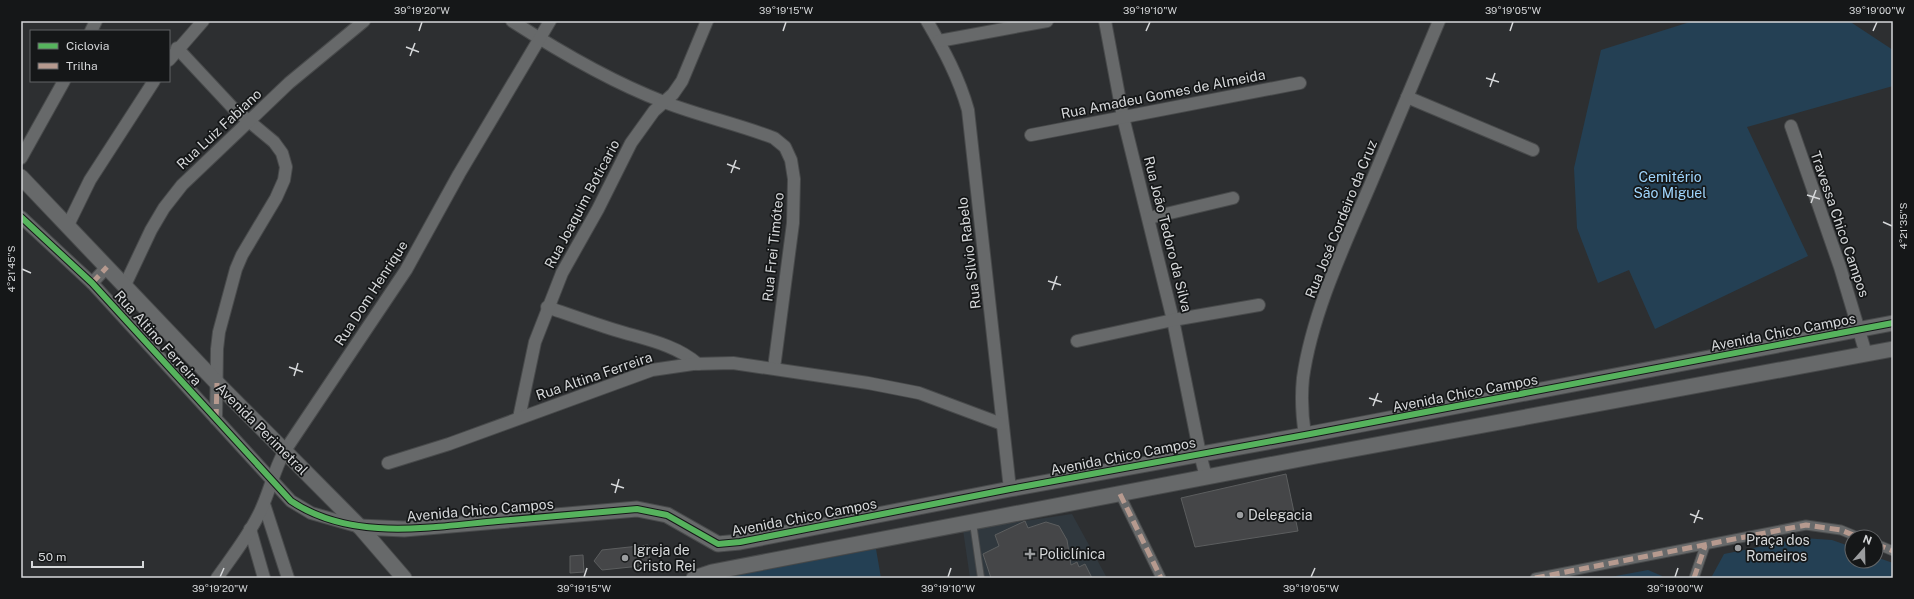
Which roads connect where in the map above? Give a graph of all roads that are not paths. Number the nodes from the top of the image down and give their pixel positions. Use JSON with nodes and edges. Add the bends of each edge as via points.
{"nodes":[{"id":1,"x":96,"y":21,"type":"edge"},
{"id":2,"x":203,"y":21,"type":"edge"},
{"id":3,"x":364,"y":21,"type":"edge"},
{"id":4,"x":512,"y":21,"type":"edge"},
{"id":5,"x":550,"y":21,"type":"edge"},
{"id":6,"x":706,"y":21,"type":"edge"},
{"id":7,"x":927,"y":21,"type":"edge"},
{"id":8,"x":1046,"y":21,"type":"edge"},
{"id":9,"x":1105,"y":21,"type":"edge"},
{"id":10,"x":1439,"y":21,"type":"edge"},
{"id":11,"x":92,"y":30,"type":"edge"},
{"id":12,"x":538,"y":38,"type":"junction"},
{"id":13,"x":939,"y":41,"type":"junction"},
{"id":14,"x":177,"y":48,"type":"junction"},
{"id":15,"x":170,"y":58,"type":"edge"},
{"id":16,"x":63,"y":82,"type":"edge"},
{"id":17,"x":153,"y":82,"type":"edge"},
{"id":18,"x":1300,"y":84,"type":"dead end"},
{"id":19,"x":1407,"y":97,"type":"junction"},
{"id":20,"x":664,"y":102,"type":"junction"},
{"id":21,"x":1123,"y":117,"type":"junction"},
{"id":22,"x":248,"y":121,"type":"junction"},
{"id":23,"x":1791,"y":126,"type":"dead end"},
{"id":24,"x":1031,"y":135,"type":"dead end"},
{"id":25,"x":1533,"y":150,"type":"dead end"},
{"id":26,"x":21,"y":158,"type":"edge"},
{"id":27,"x":21,"y":177,"type":"edge"},
{"id":28,"x":1233,"y":198,"type":"dead end"},
{"id":29,"x":21,"y":217,"type":"edge"},
{"id":30,"x":1149,"y":218,"type":"junction"},
{"id":31,"x":68,"y":225,"type":"junction"},
{"id":32,"x":107,"y":267,"type":"junction"},
{"id":33,"x":92,"y":283,"type":"junction"},
{"id":34,"x":125,"y":285,"type":"junction"},
{"id":35,"x":1259,"y":305,"type":"dead end"},
{"id":36,"x":548,"y":307,"type":"junction"},
{"id":37,"x":1173,"y":320,"type":"junction"},
{"id":38,"x":1893,"y":323,"type":"edge"},
{"id":39,"x":1860,"y":329,"type":"junction"},
{"id":40,"x":1077,"y":341,"type":"dead end"},
{"id":41,"x":1893,"y":349,"type":"edge"},
{"id":42,"x":1866,"y":354,"type":"junction"},
{"id":43,"x":698,"y":364,"type":"junction"},
{"id":44,"x":774,"y":368,"type":"junction"},
{"id":45,"x":217,"y":383,"type":"junction"},
{"id":46,"x":1557,"y":388,"type":"junction"},
{"id":47,"x":1562,"y":410,"type":"junction"},
{"id":48,"x":519,"y":418,"type":"junction"},
{"id":49,"x":216,"y":419,"type":"junction"},
{"id":50,"x":1002,"y":424,"type":"junction"},
{"id":51,"x":1305,"y":435,"type":"junction"},
{"id":52,"x":284,"y":452,"type":"junction"},
{"id":53,"x":1200,"y":454,"type":"junction"},
{"id":54,"x":388,"y":462,"type":"dead end"},
{"id":55,"x":1206,"y":477,"type":"junction"},
{"id":56,"x":271,"y":481,"type":"junction"},
{"id":57,"x":1010,"y":489,"type":"junction"},
{"id":58,"x":1120,"y":494,"type":"junction"},
{"id":59,"x":264,"y":504,"type":"junction"},
{"id":60,"x":887,"y":513,"type":"junction"},
{"id":61,"x":973,"y":521,"type":"junction"},
{"id":62,"x":360,"y":527,"type":"junction"},
{"id":63,"x":250,"y":529,"type":"junction"},
{"id":64,"x":1844,"y":531,"type":"edge"},
{"id":65,"x":892,"y":537,"type":"junction"},
{"id":66,"x":1705,"y":546,"type":"junction"},
{"id":67,"x":217,"y":578,"type":"edge"},
{"id":68,"x":264,"y":578,"type":"edge"},
{"id":69,"x":288,"y":578,"type":"edge"},
{"id":70,"x":404,"y":578,"type":"edge"},
{"id":71,"x":694,"y":578,"type":"edge"},
{"id":72,"x":981,"y":578,"type":"edge"},
{"id":73,"x":1161,"y":578,"type":"edge"},
{"id":74,"x":1536,"y":578,"type":"edge"},
{"id":75,"x":1694,"y":578,"type":"edge"}],
"edges":[{"from":1,"to":11,"type":"street"},
{"from":2,"to":14,"type":"street"},
{"from":3,"to":22,"type":"street","name":"Rua Luiz Fabiano"},
{"from":4,"to":12,"type":"street","name":"Rua Frei Timóteo"},
{"from":5,"to":12,"type":"street","name":"Rua Dom Henrique"},
{"from":6,"to":20,"type":"street","name":"Rua Joaquim Boticario","via":[[682,81],[674,94]]},
{"from":7,"to":13,"type":"street","name":"Rua Sílvio Rabelo"},
{"from":8,"to":13,"type":"street"},
{"from":9,"to":21,"type":"street","name":"Rua João Tedoro da Silva"},
{"from":10,"to":19,"type":"street","name":"Rua José Cordeiro da Cruz"},
{"from":12,"to":20,"type":"street","name":"Rua Frei Timóteo","via":[[621,83]]},
{"from":12,"to":52,"type":"street","name":"Rua Dom Henrique","via":[[406,270]]},
{"from":13,"to":50,"type":"street","name":"Rua Sílvio Rabelo","via":[[957,77],[968,110]]},
{"from":14,"to":15,"type":"street"},
{"from":14,"to":22,"type":"street"},
{"from":16,"to":26,"type":"street"},
{"from":17,"to":31,"type":"street","via":[[90,180]]},
{"from":18,"to":21,"type":"street","name":"Rua Amadeu Gomes de Almeida"},
{"from":19,"to":25,"type":"street"},
{"from":19,"to":51,"type":"street","name":"Rua José Cordeiro da Cruz","via":[[1345,244],[1310,341],[1303,378]]},
{"from":20,"to":36,"type":"street","name":"Rua Joaquim Boticario","via":[[630,143],[598,209],[562,273]]},
{"from":20,"to":44,"type":"street","name":"Rua Frei Timóteo","via":[[774,138],[785,147],[791,160],[794,179],[793,223]]},
{"from":21,"to":24,"type":"street","name":"Rua Amadeu Gomes de Almeida"},
{"from":21,"to":30,"type":"street","name":"Rua João Tedoro da Silva"},
{"from":22,"to":34,"type":"street","name":"Rua Luiz Fabiano","via":[[182,185],[164,208]]},
{"from":22,"to":45,"type":"street","via":[[274,142],[282,153],[286,167],[284,180],[276,198],[236,269],[219,332]]},
{"from":23,"to":39,"type":"street","name":"Travessa Chico Campos"},
{"from":27,"to":31,"type":"street","name":"Avenida Perimetral"},
{"from":28,"to":30,"type":"street"},
{"from":29,"to":33,"type":"street","name":"Rua Altino Ferreira"},
{"from":30,"to":37,"type":"street","name":"Rua João Tedoro da Silva"},
{"from":31,"to":32,"type":"street","name":"Avenida Perimetral"},
{"from":32,"to":33,"type":"street"},
{"from":32,"to":34,"type":"street","name":"Avenida Perimetral"},
{"from":33,"to":49,"type":"street","name":"Rua Altino Ferreira"},
{"from":34,"to":45,"type":"street","name":"Avenida Perimetral"},
{"from":35,"to":37,"type":"street"},
{"from":36,"to":43,"type":"street","via":[[586,322],[668,346]]},
{"from":36,"to":48,"type":"street","name":"Rua Joaquim Boticario","via":[[535,342]]},
{"from":37,"to":40,"type":"street"},
{"from":37,"to":53,"type":"street","name":"Rua João Tedoro da Silva"},
{"from":38,"to":39,"type":"street","name":"Avenida Chico Campos"},
{"from":39,"to":42,"type":"street","name":"Travessa Chico Campos"},
{"from":39,"to":46,"type":"street","name":"Avenida Chico Campos"},
{"from":41,"to":42,"type":"street"},
{"from":42,"to":47,"type":"street"},
{"from":43,"to":44,"type":"street","name":"Rua Altina Ferreira","via":[[733,363]]},
{"from":43,"to":48,"type":"street","name":"Rua Altina Ferreira","via":[[652,370],[578,399]]},
{"from":44,"to":50,"type":"street","name":"Rua Altina Ferreira","via":[[919,393]]},
{"from":45,"to":49,"type":"street"},
{"from":45,"to":52,"type":"street","name":"Avenida Perimetral"},
{"from":46,"to":47,"type":"street"},
{"from":46,"to":51,"type":"street","name":"Avenida Chico Campos"},
{"from":47,"to":55,"type":"street"},
{"from":48,"to":54,"type":"street","name":"Rua Altina Ferreira","via":[[449,444]]},
{"from":49,"to":56,"type":"street","name":"Rua Altino Ferreira"},
{"from":50,"to":57,"type":"street","name":"Rua Sílvio Rabelo"},
{"from":51,"to":53,"type":"street","name":"Avenida Chico Campos"},
{"from":52,"to":56,"type":"street","name":"Rua Dom Henrique"},
{"from":52,"to":62,"type":"street","name":"Avenida Perimetral"},
{"from":53,"to":55,"type":"street","name":"Rua João Tedoro da Silva"},
{"from":53,"to":57,"type":"street","name":"Avenida Chico Campos"},
{"from":55,"to":58,"type":"street"},
{"from":56,"to":59,"type":"street","name":"Rua Dom Henrique"},
{"from":56,"to":62,"type":"street","name":"Rua Altino Ferreira","via":[[291,502],[301,508],[325,518]]},
{"from":57,"to":60,"type":"street","name":"Avenida Chico Campos"},
{"from":58,"to":61,"type":"street"},
{"from":58,"to":73,"type":"street"},
{"from":59,"to":63,"type":"street","name":"Rua Dom Henrique"},
{"from":59,"to":69,"type":"street"},
{"from":60,"to":62,"type":"street","name":"Avenida Chico Campos","via":[[726,544],[718,544],[667,515],[637,509],[404,529]]},
{"from":60,"to":65,"type":"street"},
{"from":61,"to":65,"type":"street"},
{"from":61,"to":72,"type":"lane"},
{"from":62,"to":70,"type":"street","name":"Avenida Perimetral"},
{"from":63,"to":67,"type":"street","name":"Rua Dom Henrique"},
{"from":63,"to":68,"type":"street"},
{"from":64,"to":66,"type":"street","via":[[1806,525]]},
{"from":65,"to":71,"type":"street","via":[[712,572]]},
{"from":66,"to":74,"type":"street"},
{"from":66,"to":75,"type":"street"}]}
